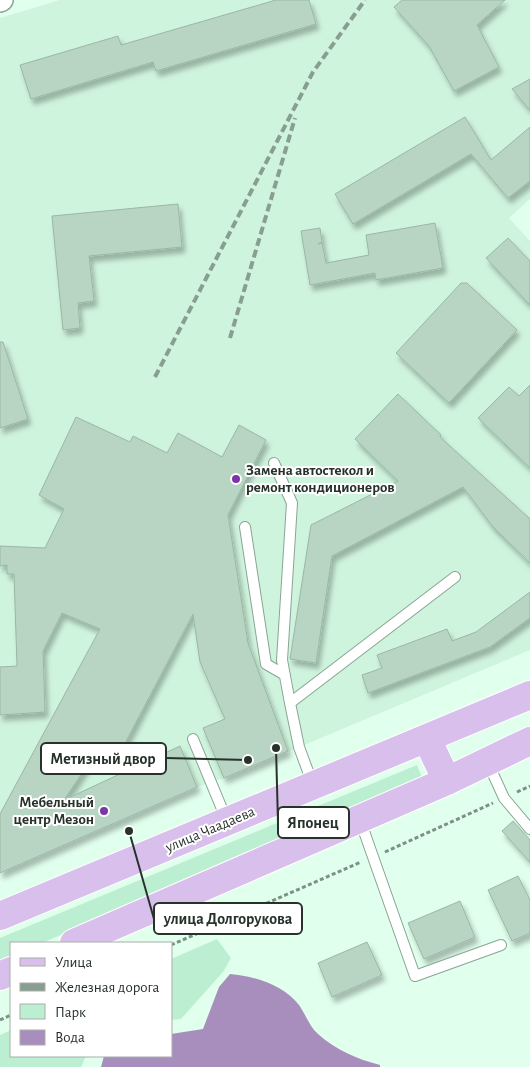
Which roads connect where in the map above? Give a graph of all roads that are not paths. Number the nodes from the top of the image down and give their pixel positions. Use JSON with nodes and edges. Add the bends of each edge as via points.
{"nodes":[{"id":1,"x":274,"y":463,"type":"dead end"},
{"id":2,"x":245,"y":527,"type":"dead end"},
{"id":3,"x":455,"y":577,"type":"dead end"},
{"id":4,"x":285,"y":675,"type":"junction"},
{"id":5,"x":530,"y":695,"type":"edge"},
{"id":6,"x":290,"y":703,"type":"junction"},
{"id":7,"x":193,"y":739,"type":"dead end"},
{"id":8,"x":427,"y":739,"type":"junction"},
{"id":9,"x":530,"y":741,"type":"edge"},
{"id":10,"x":487,"y":762,"type":"junction"},
{"id":11,"x":447,"y":781,"type":"junction"},
{"id":12,"x":313,"y":786,"type":"junction"},
{"id":13,"x":360,"y":819,"type":"junction"},
{"id":14,"x":227,"y":822,"type":"junction"},
{"id":15,"x":530,"y":829,"type":"edge"},
{"id":16,"x":0,"y":916,"type":"edge"},
{"id":17,"x":76,"y":942,"type":"edge"},
{"id":18,"x":501,"y":945,"type":"dead end"}],
"edges":[{"from":1,"to":4,"type":"lane","via":[[292,503],[282,660]]},
{"from":2,"to":4,"type":"lane","via":[[266,664]]},
{"from":3,"to":6,"type":"lane"},
{"from":4,"to":6,"type":"lane"},
{"from":5,"to":8,"type":"main road","name":"улица Чаадаева"},
{"from":6,"to":12,"type":"lane","via":[[298,747]]},
{"from":7,"to":14,"type":"lane"},
{"from":8,"to":11,"type":"main road"},
{"from":8,"to":12,"type":"main road","name":"улица Чаадаева"},
{"from":9,"to":10,"type":"main road"},
{"from":10,"to":11,"type":"main road"},
{"from":10,"to":15,"type":"lane","via":[[504,798]]},
{"from":11,"to":13,"type":"main road"},
{"from":12,"to":14,"type":"main road","name":"улица Чаадаева"},
{"from":13,"to":17,"type":"main road"},
{"from":13,"to":18,"type":"lane","via":[[415,976]]},
{"from":14,"to":16,"type":"main road","name":"улица Чаадаева"}]}
